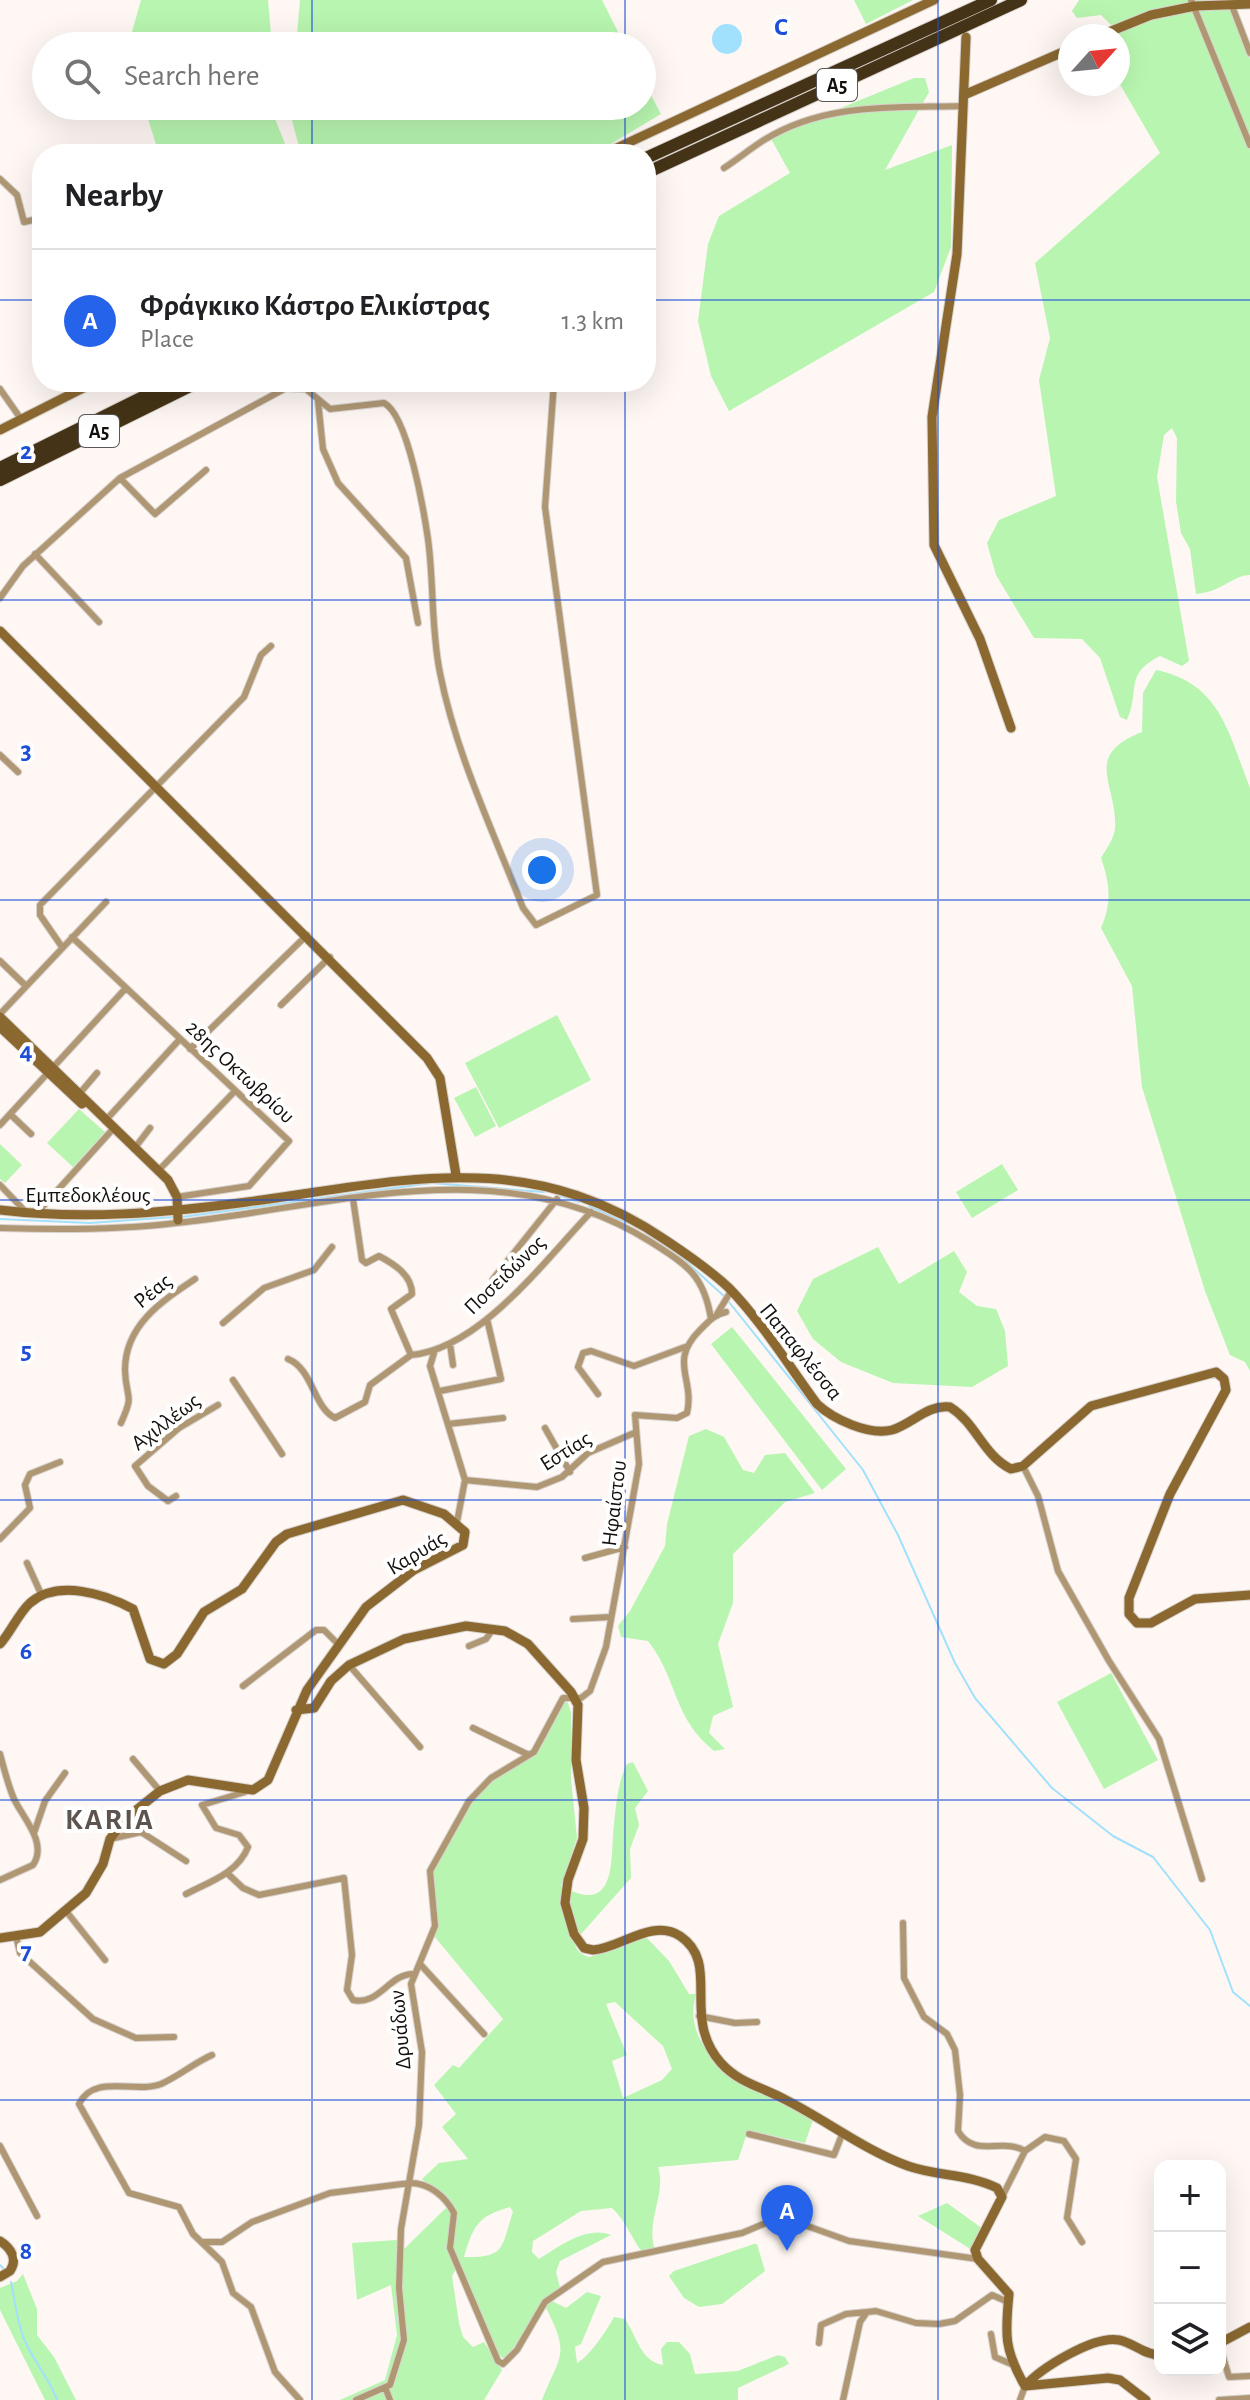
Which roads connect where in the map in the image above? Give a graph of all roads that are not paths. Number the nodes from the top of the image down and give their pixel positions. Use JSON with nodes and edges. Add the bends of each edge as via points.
{"nodes":[{"id":1,"x":934,"y":0,"type":"edge"},
{"id":2,"x":979,"y":0,"type":"edge"},
{"id":3,"x":991,"y":0,"type":"edge"},
{"id":4,"x":1021,"y":0,"type":"edge"},
{"id":5,"x":1193,"y":3,"type":"edge"},
{"id":6,"x":1250,"y":4,"type":"edge"},
{"id":7,"x":1232,"y":6,"type":"junction"},
{"id":8,"x":1129,"y":24,"type":"edge"},
{"id":9,"x":966,"y":37,"type":"dead end"},
{"id":10,"x":1250,"y":53,"type":"edge"},
{"id":11,"x":1058,"y":55,"type":"edge"},
{"id":12,"x":861,"y":58,"type":"junction"},
{"id":13,"x":963,"y":101,"type":"junction"},
{"id":14,"x":625,"y":144,"type":"edge"},
{"id":15,"x":1250,"y":145,"type":"edge"},
{"id":16,"x":656,"y":153,"type":"edge"},
{"id":17,"x":656,"y":168,"type":"edge"},
{"id":18,"x":724,"y":168,"type":"dead end"},
{"id":19,"x":0,"y":179,"type":"edge"},
{"id":20,"x":32,"y":220,"type":"edge"},
{"id":21,"x":0,"y":389,"type":"edge"},
{"id":22,"x":75,"y":392,"type":"edge"},
{"id":23,"x":153,"y":392,"type":"edge"},
{"id":24,"x":178,"y":392,"type":"edge"},
{"id":25,"x":277,"y":392,"type":"edge"},
{"id":26,"x":307,"y":392,"type":"edge"},
{"id":27,"x":553,"y":392,"type":"edge"},
{"id":28,"x":318,"y":401,"type":"junction"},
{"id":29,"x":21,"y":419,"type":"junction"},
{"id":30,"x":0,"y":430,"type":"edge"},
{"id":31,"x":0,"y":468,"type":"edge"},
{"id":32,"x":206,"y":470,"type":"dead end"},
{"id":33,"x":120,"y":478,"type":"junction"},
{"id":34,"x":0,"y":480,"type":"edge"},
{"id":35,"x":35,"y":554,"type":"junction"},
{"id":36,"x":0,"y":598,"type":"edge"},
{"id":37,"x":99,"y":622,"type":"dead end"},
{"id":38,"x":418,"y":623,"type":"dead end"},
{"id":39,"x":0,"y":631,"type":"edge"},
{"id":40,"x":271,"y":646,"type":"dead end"},
{"id":41,"x":1011,"y":728,"type":"dead end"},
{"id":42,"x":0,"y":755,"type":"edge"},
{"id":43,"x":18,"y":772,"type":"dead end"},
{"id":44,"x":156,"y":786,"type":"junction"},
{"id":45,"x":106,"y":902,"type":"dead end"},
{"id":46,"x":307,"y":935,"type":"junction"},
{"id":47,"x":72,"y":937,"type":"junction"},
{"id":48,"x":62,"y":947,"type":"junction"},
{"id":49,"x":330,"y":957,"type":"junction"},
{"id":50,"x":0,"y":961,"type":"edge"},
{"id":51,"x":26,"y":986,"type":"junction"},
{"id":52,"x":126,"y":988,"type":"junction"},
{"id":53,"x":281,"y":1005,"type":"dead end"},
{"id":54,"x":0,"y":1016,"type":"edge"},
{"id":55,"x":0,"y":1027,"type":"edge"},
{"id":56,"x":180,"y":1039,"type":"junction"},
{"id":57,"x":190,"y":1049,"type":"junction"},
{"id":58,"x":51,"y":1070,"type":"junction"},
{"id":59,"x":97,"y":1073,"type":"dead end"},
{"id":60,"x":235,"y":1091,"type":"junction"},
{"id":61,"x":80,"y":1093,"type":"junction"},
{"id":62,"x":10,"y":1114,"type":"junction"},
{"id":63,"x":105,"y":1121,"type":"junction"},
{"id":64,"x":0,"y":1125,"type":"edge"},
{"id":65,"x":150,"y":1128,"type":"dead end"},
{"id":66,"x":113,"y":1129,"type":"junction"},
{"id":67,"x":31,"y":1134,"type":"dead end"},
{"id":68,"x":134,"y":1149,"type":"junction"},
{"id":69,"x":158,"y":1171,"type":"junction"},
{"id":70,"x":456,"y":1175,"type":"junction"},
{"id":71,"x":0,"y":1185,"type":"edge"},
{"id":72,"x":177,"y":1197,"type":"junction"},
{"id":73,"x":353,"y":1199,"type":"junction"},
{"id":74,"x":557,"y":1199,"type":"junction"},
{"id":75,"x":0,"y":1210,"type":"edge"},
{"id":76,"x":591,"y":1212,"type":"junction"},
{"id":77,"x":32,"y":1214,"type":"junction"},
{"id":78,"x":178,"y":1215,"type":"junction"},
{"id":79,"x":0,"y":1228,"type":"edge"},
{"id":80,"x":332,"y":1247,"type":"dead end"},
{"id":81,"x":195,"y":1279,"type":"dead end"},
{"id":82,"x":493,"y":1279,"type":"dead end"},
{"id":83,"x":730,"y":1293,"type":"junction"},
{"id":84,"x":718,"y":1315,"type":"junction"},
{"id":85,"x":487,"y":1319,"type":"junction"},
{"id":86,"x":223,"y":1323,"type":"dead end"},
{"id":87,"x":450,"y":1344,"type":"junction"},
{"id":88,"x":685,"y":1347,"type":"junction"},
{"id":89,"x":434,"y":1353,"type":"junction"},
{"id":90,"x":411,"y":1355,"type":"junction"},
{"id":91,"x":288,"y":1359,"type":"dead end"},
{"id":92,"x":453,"y":1365,"type":"dead end"},
{"id":93,"x":233,"y":1380,"type":"dead end"},
{"id":94,"x":440,"y":1391,"type":"junction"},
{"id":95,"x":598,"y":1394,"type":"dead end"},
{"id":96,"x":218,"y":1405,"type":"dead end"},
{"id":97,"x":503,"y":1418,"type":"dead end"},
{"id":98,"x":121,"y":1423,"type":"dead end"},
{"id":99,"x":448,"y":1424,"type":"junction"},
{"id":100,"x":545,"y":1428,"type":"dead end"},
{"id":101,"x":634,"y":1433,"type":"junction"},
{"id":102,"x":282,"y":1454,"type":"dead end"},
{"id":103,"x":60,"y":1462,"type":"dead end"},
{"id":104,"x":1023,"y":1466,"type":"junction"},
{"id":105,"x":570,"y":1472,"type":"junction"},
{"id":106,"x":465,"y":1480,"type":"junction"},
{"id":107,"x":176,"y":1496,"type":"dead end"},
{"id":108,"x":457,"y":1522,"type":"junction"},
{"id":109,"x":0,"y":1540,"type":"edge"},
{"id":110,"x":625,"y":1547,"type":"junction"},
{"id":111,"x":585,"y":1558,"type":"dead end"},
{"id":112,"x":27,"y":1563,"type":"dead end"},
{"id":113,"x":1250,"y":1595,"type":"edge"},
{"id":114,"x":42,"y":1596,"type":"junction"},
{"id":115,"x":611,"y":1617,"type":"junction"},
{"id":116,"x":573,"y":1619,"type":"dead end"},
{"id":117,"x":493,"y":1629,"type":"junction"},
{"id":118,"x":0,"y":1644,"type":"edge"},
{"id":119,"x":338,"y":1644,"type":"junction"},
{"id":120,"x":469,"y":1646,"type":"dead end"},
{"id":121,"x":349,"y":1665,"type":"junction"},
{"id":122,"x":243,"y":1686,"type":"dead end"},
{"id":123,"x":573,"y":1696,"type":"junction"},
{"id":124,"x":296,"y":1710,"type":"junction"},
{"id":125,"x":473,"y":1728,"type":"dead end"},
{"id":126,"x":420,"y":1747,"type":"dead end"},
{"id":127,"x":0,"y":1754,"type":"edge"},
{"id":128,"x":529,"y":1755,"type":"junction"},
{"id":129,"x":133,"y":1759,"type":"dead end"},
{"id":130,"x":65,"y":1773,"type":"dead end"},
{"id":131,"x":253,"y":1790,"type":"junction"},
{"id":132,"x":160,"y":1791,"type":"junction"},
{"id":133,"x":34,"y":1833,"type":"junction"},
{"id":134,"x":110,"y":1839,"type":"junction"},
{"id":135,"x":186,"y":1861,"type":"dead end"},
{"id":136,"x":227,"y":1873,"type":"junction"},
{"id":137,"x":1202,"y":1879,"type":"dead end"},
{"id":138,"x":0,"y":1880,"type":"edge"},
{"id":139,"x":186,"y":1894,"type":"dead end"},
{"id":140,"x":66,"y":1911,"type":"junction"},
{"id":141,"x":903,"y":1923,"type":"dead end"},
{"id":142,"x":16,"y":1936,"type":"junction"},
{"id":143,"x":0,"y":1938,"type":"edge"},
{"id":144,"x":105,"y":1960,"type":"dead end"},
{"id":145,"x":420,"y":1964,"type":"junction"},
{"id":146,"x":413,"y":1974,"type":"junction"},
{"id":147,"x":699,"y":2016,"type":"junction"},
{"id":148,"x":757,"y":2022,"type":"dead end"},
{"id":149,"x":484,"y":2034,"type":"dead end"},
{"id":150,"x":174,"y":2037,"type":"dead end"},
{"id":151,"x":212,"y":2055,"type":"dead end"},
{"id":152,"x":843,"y":2132,"type":"junction"},
{"id":153,"x":749,"y":2134,"type":"dead end"},
{"id":154,"x":0,"y":2146,"type":"edge"},
{"id":155,"x":1025,"y":2151,"type":"junction"},
{"id":156,"x":410,"y":2183,"type":"junction"},
{"id":157,"x":1002,"y":2197,"type":"junction"},
{"id":158,"x":37,"y":2216,"type":"dead end"},
{"id":159,"x":0,"y":2241,"type":"edge"},
{"id":160,"x":202,"y":2242,"type":"junction"},
{"id":161,"x":1082,"y":2242,"type":"dead end"},
{"id":162,"x":978,"y":2259,"type":"junction"},
{"id":163,"x":0,"y":2277,"type":"edge"},
{"id":164,"x":1008,"y":2302,"type":"junction"},
{"id":165,"x":867,"y":2312,"type":"junction"},
{"id":166,"x":1250,"y":2327,"type":"edge"},
{"id":167,"x":991,"y":2334,"type":"dead end"},
{"id":168,"x":1226,"y":2341,"type":"edge"},
{"id":169,"x":819,"y":2343,"type":"dead end"},
{"id":170,"x":1154,"y":2354,"type":"edge"},
{"id":171,"x":1011,"y":2364,"type":"junction"},
{"id":172,"x":1226,"y":2366,"type":"edge"},
{"id":173,"x":1250,"y":2376,"type":"edge"},
{"id":174,"x":1025,"y":2386,"type":"junction"},
{"id":175,"x":385,"y":2387,"type":"junction"},
{"id":176,"x":1250,"y":2398,"type":"edge"},
{"id":177,"x":300,"y":2400,"type":"edge"},
{"id":178,"x":356,"y":2400,"type":"edge"},
{"id":179,"x":390,"y":2400,"type":"edge"},
{"id":180,"x":843,"y":2400,"type":"edge"},
{"id":181,"x":1020,"y":2400,"type":"edge"},
{"id":182,"x":1146,"y":2400,"type":"edge"},
{"id":183,"x":1219,"y":2400,"type":"edge"}],
"edges":[{"from":1,"to":14,"type":"street"},
{"from":2,"to":12,"type":"highway"},
{"from":3,"to":12,"type":"highway","number":"Α5"},
{"from":4,"to":17,"type":"highway","number":"Α5"},
{"from":5,"to":7,"type":"street"},
{"from":5,"to":8,"type":"street"},
{"from":5,"to":15,"type":"street"},
{"from":6,"to":7,"type":"street"},
{"from":7,"to":10,"type":"street"},
{"from":9,"to":13,"type":"street"},
{"from":11,"to":13,"type":"street"},
{"from":12,"to":16,"type":"highway","number":"Α5"},
{"from":13,"to":18,"type":"street","via":[[853,108],[801,122]]},
{"from":13,"to":41,"type":"street","via":[[957,254],[932,417],[934,545],[980,639]]},
{"from":19,"to":20,"type":"street","via":[[17,195],[24,222]]},
{"from":21,"to":29,"type":"street"},
{"from":22,"to":29,"type":"street"},
{"from":23,"to":31,"type":"highway","number":"Α5"},
{"from":24,"to":34,"type":"highway","number":"Α5"},
{"from":25,"to":33,"type":"street"},
{"from":26,"to":28,"type":"street"},
{"from":27,"to":28,"type":"street","via":[[545,507],[597,895],[536,925],[523,908],[453,727],[439,669],[423,505],[402,432],[384,403],[338,410]]},
{"from":28,"to":38,"type":"street","via":[[323,449],[338,483],[406,558]]},
{"from":29,"to":30,"type":"street"},
{"from":32,"to":33,"type":"street","via":[[155,514]]},
{"from":33,"to":35,"type":"street"},
{"from":35,"to":36,"type":"street"},
{"from":35,"to":37,"type":"street"},
{"from":39,"to":44,"type":"street"},
{"from":40,"to":44,"type":"street","via":[[261,655],[244,697]]},
{"from":42,"to":43,"type":"street"},
{"from":44,"to":46,"type":"street"},
{"from":44,"to":48,"type":"street","via":[[40,905],[40,915]]},
{"from":45,"to":47,"type":"street"},
{"from":46,"to":49,"type":"street"},
{"from":46,"to":57,"type":"street"},
{"from":47,"to":48,"type":"street"},
{"from":47,"to":52,"type":"street","name":"28ης Οκτωβρίου"},
{"from":48,"to":51,"type":"street"},
{"from":49,"to":53,"type":"street"},
{"from":49,"to":70,"type":"street","via":[[435,1068]]},
{"from":50,"to":51,"type":"street"},
{"from":51,"to":54,"type":"street"},
{"from":52,"to":56,"type":"street","name":"28ης Οκτωβρίου"},
{"from":52,"to":58,"type":"street"},
{"from":54,"to":58,"type":"street"},
{"from":55,"to":58,"type":"street"},
{"from":56,"to":57,"type":"street","name":"28ης Οκτωβρίου"},
{"from":56,"to":63,"type":"street"},
{"from":57,"to":60,"type":"street","name":"28ης Οκτωβρίου"},
{"from":58,"to":61,"type":"street"},
{"from":58,"to":62,"type":"street"},
{"from":58,"to":63,"type":"street"},
{"from":59,"to":61,"type":"street"},
{"from":60,"to":69,"type":"street"},
{"from":60,"to":72,"type":"street","name":"28ης Οκτωβρίου","via":[[289,1141],[249,1186]]},
{"from":61,"to":63,"type":"street"},
{"from":62,"to":64,"type":"street"},
{"from":62,"to":67,"type":"street"},
{"from":63,"to":66,"type":"street"},
{"from":65,"to":68,"type":"street"},
{"from":66,"to":68,"type":"street"},
{"from":66,"to":77,"type":"street"},
{"from":68,"to":69,"type":"street"},
{"from":69,"to":72,"type":"street"},
{"from":70,"to":78,"type":"street","name":"Παπαφλέσσα"},
{"from":70,"to":83,"type":"street","name":"Παπαφλέσσα","via":[[538,1183],[630,1215],[701,1264]]},
{"from":71,"to":77,"type":"street"},
{"from":72,"to":78,"type":"street"},
{"from":73,"to":74,"type":"street","via":[[450,1187]]},
{"from":73,"to":79,"type":"street","via":[[119,1229]]},
{"from":73,"to":90,"type":"street","via":[[361,1259],[366,1263],[380,1257],[411,1282],[412,1294],[391,1309]]},
{"from":74,"to":76,"type":"street"},
{"from":74,"to":82,"type":"street"},
{"from":75,"to":77,"type":"street","name":"Εμπεδοκλέους"},
{"from":76,"to":84,"type":"street","via":[[637,1234],[693,1273]]},
{"from":76,"to":85,"type":"street","name":"Ποσειδώνος"},
{"from":77,"to":78,"type":"street","name":"Εμπεδοκλέους"},
{"from":80,"to":86,"type":"street","via":[[315,1270],[264,1288]]},
{"from":81,"to":98,"type":"street","name":"Ρέας","via":[[137,1326],[126,1362],[131,1402]]},
{"from":83,"to":84,"type":"street"},
{"from":83,"to":104,"type":"street","name":"Παπαφλέσσα","via":[[832,1417],[882,1431],[950,1407],[996,1460],[1011,1469]]},
{"from":84,"to":88,"type":"street"},
{"from":85,"to":87,"type":"street","name":"Ποσειδώνος"},
{"from":85,"to":94,"type":"street","via":[[501,1379]]},
{"from":87,"to":89,"type":"street","name":"Ποσειδώνος"},
{"from":87,"to":92,"type":"street"},
{"from":88,"to":95,"type":"street","via":[[634,1366],[583,1353],[578,1367]]},
{"from":88,"to":101,"type":"street","name":"Ηφαίστου","via":[[687,1413],[677,1418],[638,1413]]},
{"from":89,"to":90,"type":"street"},
{"from":89,"to":94,"type":"street","via":[[430,1366]]},
{"from":90,"to":91,"type":"street","via":[[370,1385],[365,1402],[336,1418],[327,1413],[299,1365]]},
{"from":93,"to":102,"type":"street"},
{"from":94,"to":99,"type":"street"},
{"from":96,"to":107,"type":"street","name":"Αχιλλέως","via":[[174,1431],[135,1466],[148,1486],[168,1501]]},
{"from":97,"to":99,"type":"street"},
{"from":99,"to":106,"type":"street"},
{"from":100,"to":105,"type":"street"},
{"from":101,"to":105,"type":"street","name":"Εστίας","via":[[588,1453]]},
{"from":101,"to":110,"type":"street","name":"Ηφαίστου","via":[[639,1464]]},
{"from":103,"to":109,"type":"street","via":[[30,1474],[25,1485],[30,1508]]},
{"from":104,"to":113,"type":"street","via":[[1091,1406],[1216,1372],[1226,1390],[1170,1494],[1128,1609],[1137,1623],[1147,1624],[1195,1599]]},
{"from":104,"to":137,"type":"street","via":[[1038,1496],[1058,1571],[1159,1739]]},
{"from":105,"to":106,"type":"street","name":"Εστίας","via":[[530,1487]]},
{"from":106,"to":108,"type":"street"},
{"from":108,"to":114,"type":"street","name":"Καρυάς","via":[[403,1500],[283,1536],[242,1589],[204,1612],[174,1657],[161,1664],[150,1659],[133,1609],[72,1590]]},
{"from":108,"to":119,"type":"street","name":"Καρυάς","via":[[465,1532],[463,1545],[414,1570],[373,1601]]},
{"from":110,"to":111,"type":"street"},
{"from":110,"to":115,"type":"street","name":"Ηφαίστου"},
{"from":112,"to":114,"type":"street"},
{"from":114,"to":118,"type":"street","via":[[26,1608]]},
{"from":115,"to":116,"type":"street"},
{"from":115,"to":123,"type":"street","name":"Ηφαίστου","via":[[592,1689],[583,1697]]},
{"from":117,"to":120,"type":"street","via":[[486,1639]]},
{"from":117,"to":121,"type":"street","via":[[455,1627],[404,1639]]},
{"from":117,"to":123,"type":"street","via":[[528,1644]]},
{"from":119,"to":122,"type":"street","via":[[324,1630],[316,1630]]},
{"from":119,"to":124,"type":"street","name":"Καρυάς"},
{"from":121,"to":124,"type":"street","via":[[315,1707]]},
{"from":121,"to":126,"type":"street"},
{"from":123,"to":128,"type":"street","name":"Δρυάδων","via":[[563,1698]]},
{"from":123,"to":147,"type":"street","via":[[584,1827],[566,1891],[572,1929],[582,1946],[593,1950],[657,1930],[680,1936],[700,1964]]},
{"from":124,"to":131,"type":"street","name":"Καρυάς","via":[[268,1780]]},
{"from":125,"to":128,"type":"street"},
{"from":127,"to":133,"type":"street","via":[[13,1797]]},
{"from":128,"to":145,"type":"street","name":"Δρυάδων","via":[[477,1791],[435,1860],[429,1880],[435,1926]]},
{"from":129,"to":132,"type":"street"},
{"from":130,"to":133,"type":"street","via":[[45,1801]]},
{"from":131,"to":132,"type":"street","via":[[188,1780]]},
{"from":131,"to":136,"type":"street","via":[[202,1805],[216,1828],[239,1835],[248,1847],[244,1859]]},
{"from":132,"to":134,"type":"street","via":[[125,1819]]},
{"from":133,"to":138,"type":"street","via":[[35,1862]]},
{"from":134,"to":135,"type":"street","via":[[141,1832]]},
{"from":134,"to":140,"type":"street","via":[[86,1893]]},
{"from":136,"to":139,"type":"street"},
{"from":136,"to":146,"type":"street","via":[[259,1895],[344,1878],[352,1955],[350,1999],[370,2000]]},
{"from":140,"to":142,"type":"street","via":[[40,1932]]},
{"from":140,"to":144,"type":"street"},
{"from":141,"to":155,"type":"street","via":[[904,1978],[924,2017],[947,2034],[955,2050],[958,2131],[977,2147],[1013,2145]]},
{"from":142,"to":143,"type":"street"},
{"from":142,"to":150,"type":"street","via":[[20,1953],[93,2019],[136,2038]]},
{"from":145,"to":146,"type":"street","name":"Δρυάδων"},
{"from":145,"to":149,"type":"street"},
{"from":146,"to":156,"type":"street","name":"Δρυάδων","via":[[422,2052]]},
{"from":147,"to":148,"type":"street"},
{"from":147,"to":152,"type":"street","via":[[709,2047],[733,2074]]},
{"from":151,"to":160,"type":"street","via":[[160,2084],[142,2089],[99,2087],[79,2104],[129,2193],[179,2207]]},
{"from":152,"to":153,"type":"street","via":[[834,2155]]},
{"from":152,"to":157,"type":"street","via":[[911,2167],[989,2184]]},
{"from":154,"to":158,"type":"street"},
{"from":155,"to":157,"type":"street"},
{"from":155,"to":161,"type":"street","via":[[1053,2136],[1075,2154],[1067,2218]]},
{"from":156,"to":160,"type":"street","via":[[330,2193],[252,2222],[222,2242]]},
{"from":156,"to":162,"type":"street","via":[[430,2188],[452,2209],[451,2251],[503,2364],[545,2302],[603,2262],[742,2233],[773,2220],[785,2218],[849,2241]]},
{"from":156,"to":175,"type":"street","name":"Δρυάδων","via":[[400,2239],[404,2340],[393,2380]]},
{"from":157,"to":162,"type":"street","via":[[975,2250]]},
{"from":159,"to":163,"type":"street","via":[[14,2260],[11,2270]]},
{"from":160,"to":177,"type":"street","via":[[222,2262],[233,2293],[251,2307],[275,2372]]},
{"from":162,"to":164,"type":"street","via":[[1005,2285]]},
{"from":164,"to":165,"type":"street","via":[[992,2295],[955,2321],[930,2325]]},
{"from":164,"to":171,"type":"street","via":[[1005,2337]]},
{"from":165,"to":169,"type":"street","via":[[821,2325]]},
{"from":165,"to":180,"type":"street","via":[[860,2322]]},
{"from":166,"to":168,"type":"street"},
{"from":167,"to":171,"type":"street","via":[[995,2357]]},
{"from":170,"to":174,"type":"street","via":[[1105,2340],[1040,2369]]},
{"from":171,"to":174,"type":"street"},
{"from":172,"to":173,"type":"street","via":[[1229,2377]]},
{"from":174,"to":181,"type":"street"},
{"from":174,"to":182,"type":"street","via":[[1108,2378]]},
{"from":175,"to":178,"type":"street"},
{"from":175,"to":179,"type":"street"},
{"from":176,"to":183,"type":"street"}]}
